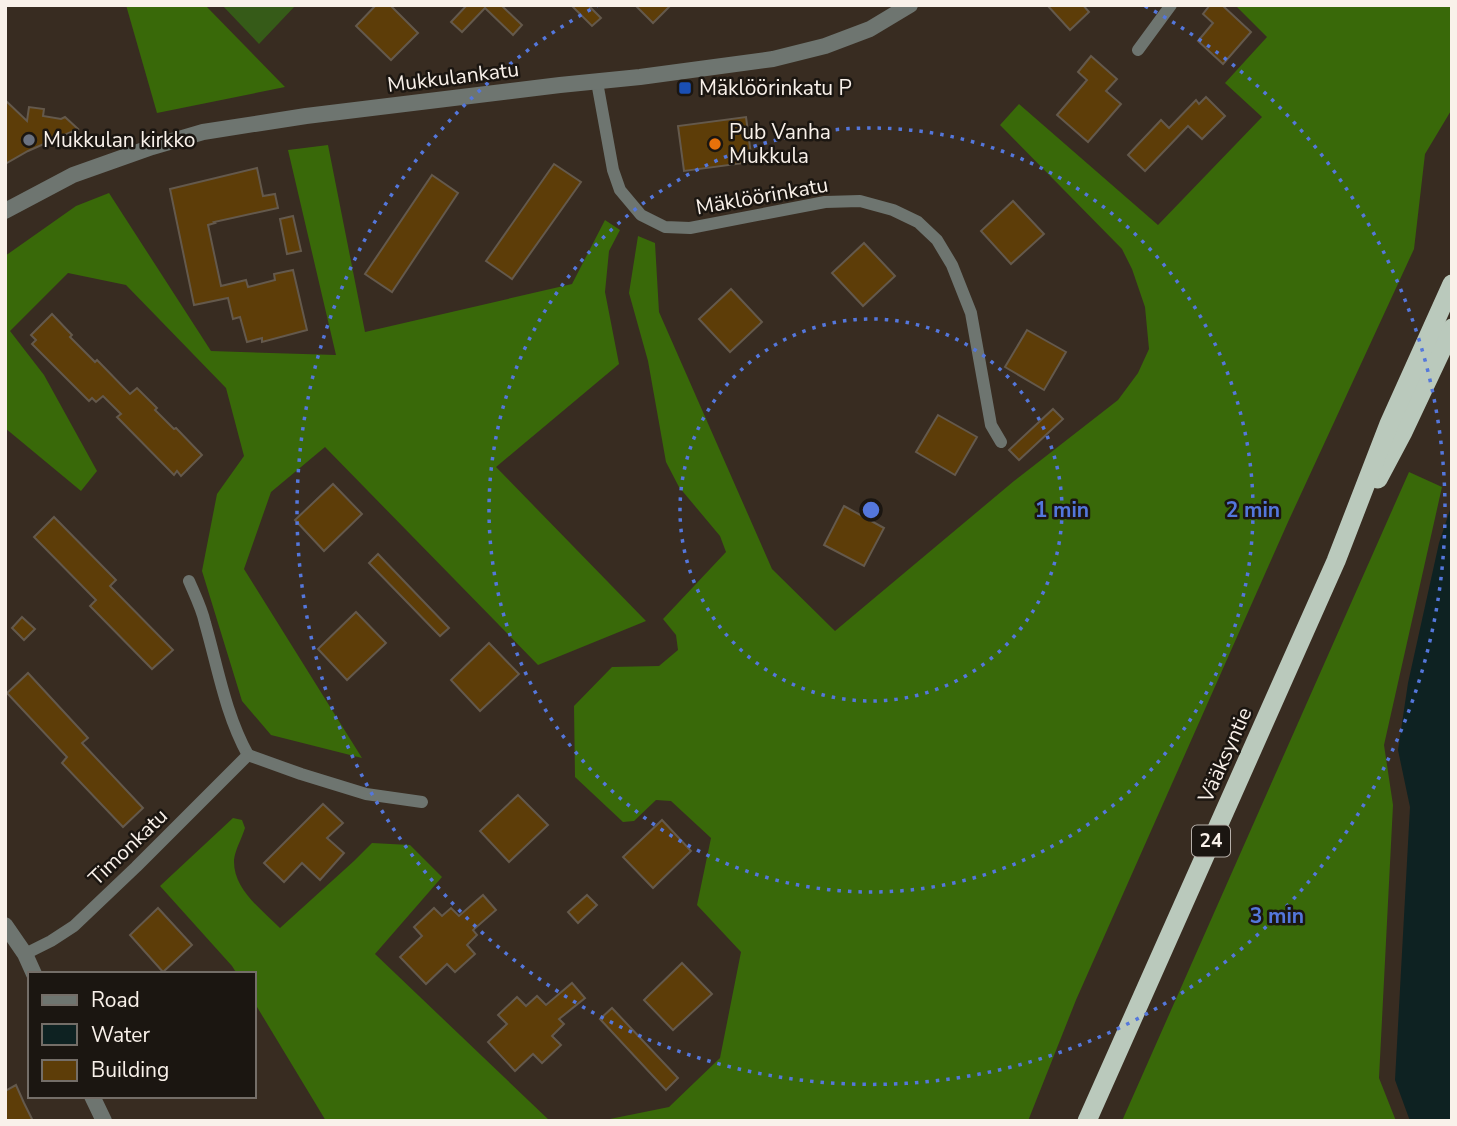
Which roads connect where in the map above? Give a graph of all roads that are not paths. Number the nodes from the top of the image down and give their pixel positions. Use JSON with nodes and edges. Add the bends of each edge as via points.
{"nodes":[{"id":1,"x":911,"y":5,"type":"edge"},
{"id":2,"x":1171,"y":5,"type":"edge"},
{"id":3,"x":1138,"y":50,"type":"dead end"},
{"id":4,"x":597,"y":82,"type":"junction"},
{"id":5,"x":5,"y":211,"type":"edge"},
{"id":6,"x":1452,"y":284,"type":"edge"},
{"id":7,"x":1452,"y":328,"type":"edge"},
{"id":8,"x":1001,"y":442,"type":"dead end"},
{"id":9,"x":1336,"y":561,"type":"junction"},
{"id":10,"x":189,"y":581,"type":"dead end"},
{"id":11,"x":248,"y":755,"type":"junction"},
{"id":12,"x":422,"y":802,"type":"dead end"},
{"id":13,"x":5,"y":925,"type":"edge"},
{"id":14,"x":25,"y":954,"type":"junction"},
{"id":15,"x":33,"y":972,"type":"edge"},
{"id":16,"x":93,"y":1098,"type":"edge"},
{"id":17,"x":104,"y":1121,"type":"edge"},
{"id":18,"x":1087,"y":1121,"type":"edge"}],
"edges":[{"from":1,"to":4,"type":"street","name":"Mukkulankatu","via":[[870,29],[825,46]]},
{"from":2,"to":3,"type":"street"},
{"from":4,"to":5,"type":"street","name":"Mukkulankatu","via":[[203,132],[73,175]]},
{"from":4,"to":8,"type":"street","name":"Mäklöörinkatu","via":[[612,170],[620,190],[641,215],[665,228],[690,228],[825,202],[860,201],[918,222],[937,240],[952,265],[971,313],[991,425]]},
{"from":6,"to":9,"type":"highway","name":"Vääksyntie","number":"24","via":[[1388,424]]},
{"from":7,"to":9,"type":"highway","name":"Vääksyntie","number":"24"},
{"from":9,"to":18,"type":"highway","name":"Vääksyntie","number":"24"},
{"from":10,"to":11,"type":"street","via":[[205,620],[232,720]]},
{"from":11,"to":12,"type":"street","via":[[366,794]]},
{"from":11,"to":14,"type":"street","name":"Timonkatu","via":[[74,926]]},
{"from":13,"to":14,"type":"street"},
{"from":14,"to":15,"type":"street"},
{"from":16,"to":17,"type":"street"}]}
